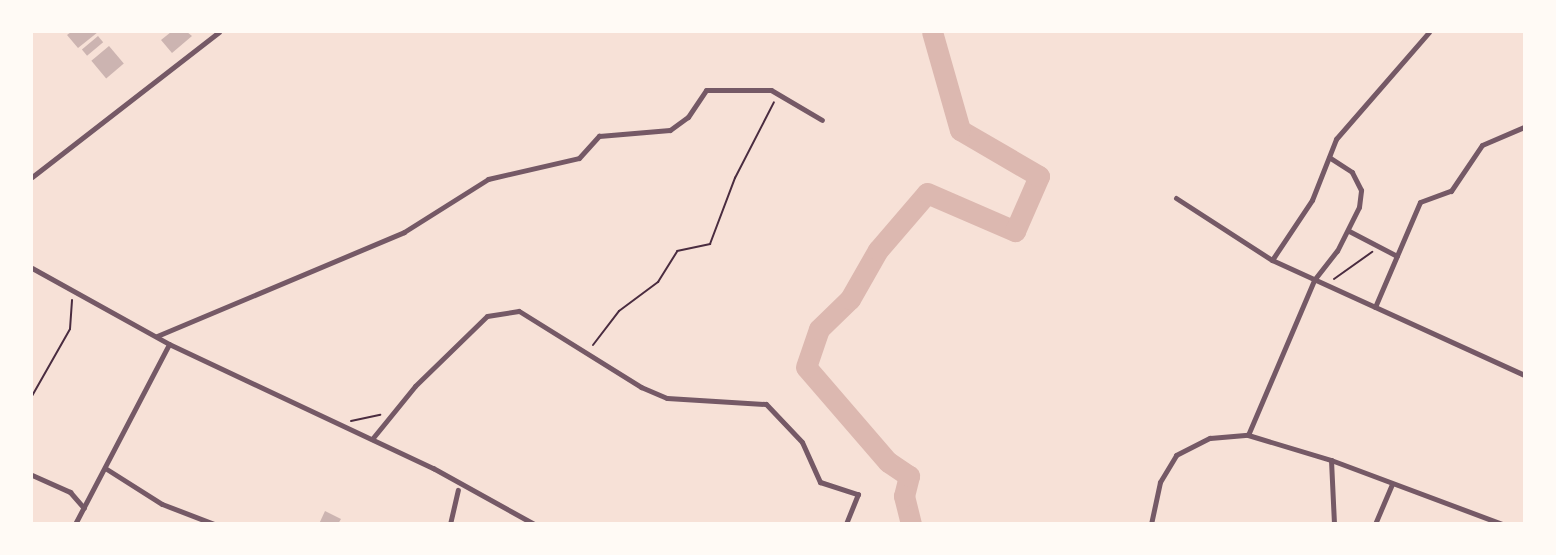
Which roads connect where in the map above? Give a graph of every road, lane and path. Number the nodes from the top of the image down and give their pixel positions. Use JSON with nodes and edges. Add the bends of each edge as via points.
{"nodes":[{"id":1,"x":219,"y":32,"type":"edge"},
{"id":2,"x":1429,"y":32,"type":"edge"},
{"id":3,"x":778,"y":93,"type":"junction"},
{"id":4,"x":822,"y":120,"type":"dead end"},
{"id":5,"x":1524,"y":127,"type":"edge"},
{"id":6,"x":1329,"y":157,"type":"junction"},
{"id":7,"x":32,"y":177,"type":"edge"},
{"id":8,"x":1176,"y":198,"type":"dead end"},
{"id":9,"x":1349,"y":230,"type":"junction"},
{"id":10,"x":1378,"y":246,"type":"junction"},
{"id":11,"x":1397,"y":256,"type":"junction"},
{"id":12,"x":1272,"y":260,"type":"junction"},
{"id":13,"x":32,"y":268,"type":"edge"},
{"id":14,"x":1314,"y":280,"type":"junction"},
{"id":15,"x":1324,"y":284,"type":"junction"},
{"id":16,"x":71,"y":289,"type":"junction"},
{"id":17,"x":1375,"y":307,"type":"junction"},
{"id":18,"x":157,"y":336,"type":"junction"},
{"id":19,"x":169,"y":344,"type":"junction"},
{"id":20,"x":588,"y":352,"type":"junction"},
{"id":21,"x":1524,"y":375,"type":"edge"},
{"id":22,"x":32,"y":396,"type":"edge"},
{"id":23,"x":394,"y":412,"type":"junction"},
{"id":24,"x":340,"y":423,"type":"junction"},
{"id":25,"x":1248,"y":435,"type":"junction"},
{"id":26,"x":372,"y":439,"type":"junction"},
{"id":27,"x":1331,"y":460,"type":"junction"},
{"id":28,"x":105,"y":468,"type":"junction"},
{"id":29,"x":32,"y":475,"type":"edge"},
{"id":30,"x":1392,"y":484,"type":"junction"},
{"id":31,"x":458,"y":490,"type":"dead end"},
{"id":32,"x":84,"y":508,"type":"junction"},
{"id":33,"x":75,"y":523,"type":"edge"},
{"id":34,"x":214,"y":523,"type":"edge"},
{"id":35,"x":450,"y":523,"type":"edge"},
{"id":36,"x":534,"y":523,"type":"edge"},
{"id":37,"x":846,"y":523,"type":"edge"},
{"id":38,"x":1151,"y":523,"type":"edge"},
{"id":39,"x":1334,"y":523,"type":"edge"},
{"id":40,"x":1375,"y":523,"type":"edge"},
{"id":41,"x":1502,"y":523,"type":"edge"}],
"edges":[{"from":1,"to":7,"type":"street"},
{"from":2,"to":6,"type":"street","via":[[1344,129]]},
{"from":3,"to":4,"type":"street"},
{"from":3,"to":18,"type":"street","via":[[706,90],[688,117],[670,130],[599,136],[579,158],[488,180],[404,232]]},
{"from":3,"to":20,"type":"path","via":[[735,178],[710,244],[677,251],[658,282],[619,311]]},
{"from":5,"to":11,"type":"street","via":[[1482,145],[1451,191],[1420,202]]},
{"from":6,"to":9,"type":"street","via":[[1352,172],[1360,184],[1359,207]]},
{"from":6,"to":12,"type":"street","via":[[1312,200]]},
{"from":8,"to":12,"type":"street"},
{"from":9,"to":10,"type":"street"},
{"from":9,"to":14,"type":"street"},
{"from":10,"to":11,"type":"street"},
{"from":10,"to":15,"type":"path"},
{"from":11,"to":17,"type":"street"},
{"from":12,"to":14,"type":"street"},
{"from":13,"to":16,"type":"street"},
{"from":14,"to":15,"type":"street"},
{"from":14,"to":25,"type":"street"},
{"from":15,"to":17,"type":"street"},
{"from":16,"to":18,"type":"street"},
{"from":16,"to":22,"type":"path","via":[[70,329]]},
{"from":17,"to":21,"type":"street"},
{"from":18,"to":19,"type":"street"},
{"from":19,"to":24,"type":"street"},
{"from":19,"to":28,"type":"street"},
{"from":20,"to":23,"type":"street","via":[[529,314],[487,316]]},
{"from":20,"to":37,"type":"street","via":[[641,387],[667,398],[766,404],[802,442],[820,482],[856,492]]},
{"from":23,"to":24,"type":"path"},
{"from":23,"to":26,"type":"street"},
{"from":24,"to":26,"type":"street"},
{"from":25,"to":27,"type":"street"},
{"from":25,"to":38,"type":"street","via":[[1210,438],[1177,455],[1160,482]]},
{"from":26,"to":36,"type":"street"},
{"from":27,"to":30,"type":"street"},
{"from":27,"to":39,"type":"street"},
{"from":28,"to":32,"type":"street"},
{"from":28,"to":34,"type":"street","via":[[162,504]]},
{"from":29,"to":32,"type":"street","via":[[70,492]]},
{"from":30,"to":40,"type":"street"},
{"from":30,"to":41,"type":"street"},
{"from":31,"to":35,"type":"street"},
{"from":32,"to":33,"type":"street"}]}
